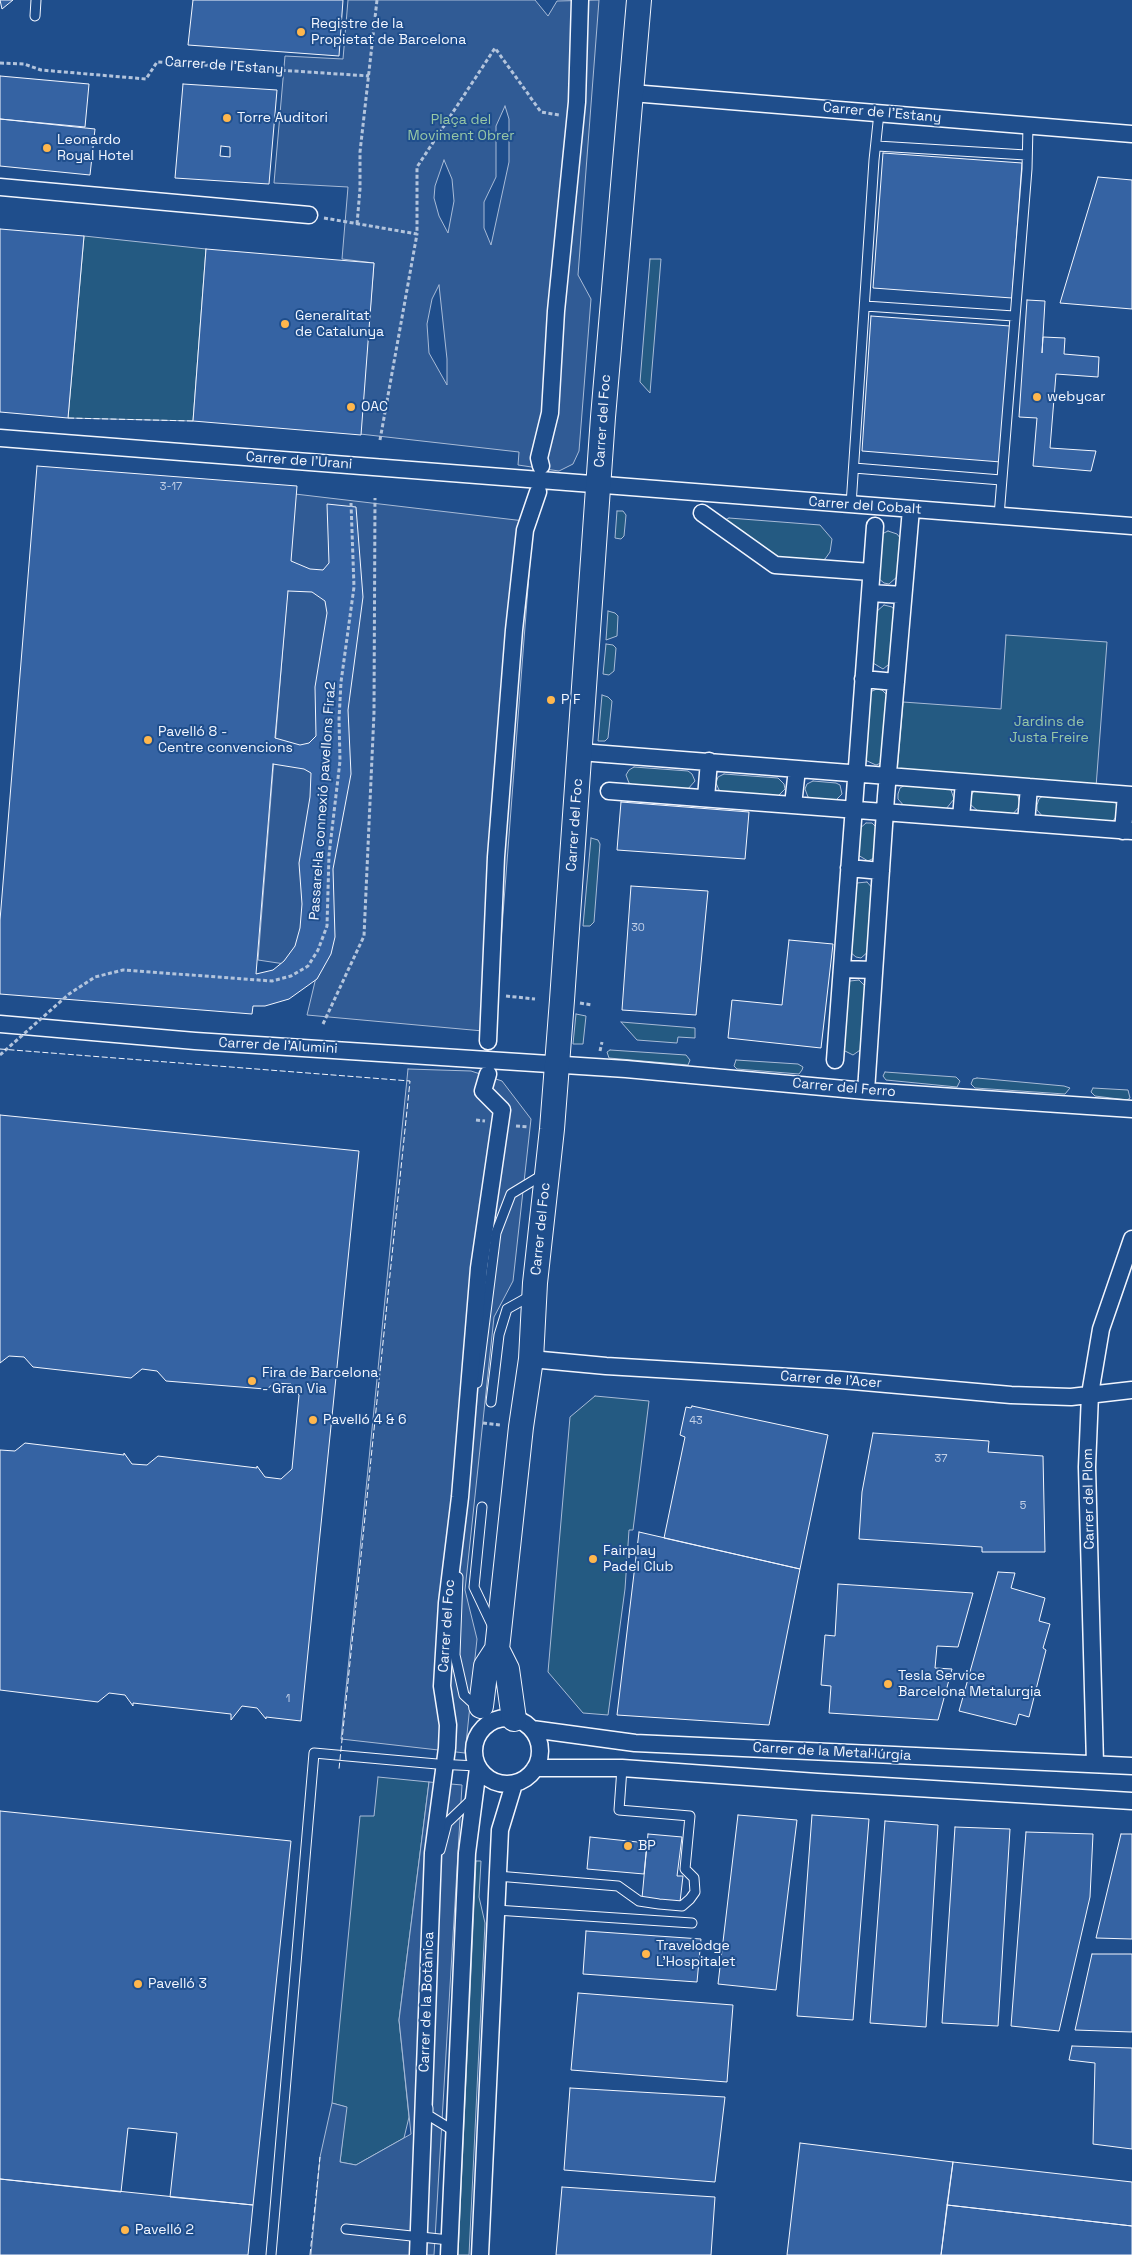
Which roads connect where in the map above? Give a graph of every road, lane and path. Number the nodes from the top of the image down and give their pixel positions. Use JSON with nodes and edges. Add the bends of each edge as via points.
{"nodes":[{"id":1,"x":36,"y":0,"type":"edge"},
{"id":2,"x":377,"y":0,"type":"edge"},
{"id":3,"x":580,"y":0,"type":"edge"},
{"id":4,"x":639,"y":0,"type":"edge"},
{"id":5,"x":35,"y":16,"type":"dead end"},
{"id":6,"x":0,"y":63,"type":"edge"},
{"id":7,"x":369,"y":76,"type":"junction"},
{"id":8,"x":632,"y":93,"type":"junction"},
{"id":9,"x":880,"y":113,"type":"junction"},
{"id":10,"x":575,"y":118,"type":"junction"},
{"id":11,"x":1028,"y":126,"type":"junction"},
{"id":12,"x":1132,"y":134,"type":"edge"},
{"id":13,"x":877,"y":146,"type":"junction"},
{"id":14,"x":1026,"y":155,"type":"junction"},
{"id":15,"x":0,"y":187,"type":"edge"},
{"id":16,"x":309,"y":215,"type":"joint"},
{"id":17,"x":357,"y":224,"type":"junction"},
{"id":18,"x":417,"y":234,"type":"junction"},
{"id":19,"x":865,"y":306,"type":"junction"},
{"id":20,"x":1014,"y":316,"type":"junction"},
{"id":21,"x":0,"y":438,"type":"edge"},
{"id":22,"x":380,"y":440,"type":"dead end"},
{"id":23,"x":540,"y":462,"type":"dead end"},
{"id":24,"x":854,"y":468,"type":"junction"},
{"id":25,"x":1002,"y":480,"type":"junction"},
{"id":26,"x":598,"y":485,"type":"junction"},
{"id":27,"x":536,"y":496,"type":"dead end"},
{"id":28,"x":375,"y":498,"type":"dead end"},
{"id":29,"x":351,"y":503,"type":"dead end"},
{"id":30,"x":851,"y":504,"type":"junction"},
{"id":31,"x":910,"y":509,"type":"junction"},
{"id":32,"x":702,"y":513,"type":"dead end"},
{"id":33,"x":999,"y":516,"type":"junction"},
{"id":34,"x":875,"y":526,"type":"dead end"},
{"id":35,"x":1132,"y":526,"type":"edge"},
{"id":36,"x":872,"y":572,"type":"junction"},
{"id":37,"x":870,"y":593,"type":"junction"},
{"id":38,"x":903,"y":594,"type":"junction"},
{"id":39,"x":863,"y":679,"type":"junction"},
{"id":40,"x":896,"y":682,"type":"junction"},
{"id":41,"x":580,"y":752,"type":"junction"},
{"id":42,"x":709,"y":761,"type":"junction"},
{"id":43,"x":797,"y":769,"type":"junction"},
{"id":44,"x":856,"y":773,"type":"junction"},
{"id":45,"x":888,"y":776,"type":"junction"},
{"id":46,"x":964,"y":782,"type":"junction"},
{"id":47,"x":1029,"y":787,"type":"junction"},
{"id":48,"x":609,"y":790,"type":"dead end"},
{"id":49,"x":1129,"y":795,"type":"edge"},
{"id":50,"x":706,"y":798,"type":"junction"},
{"id":51,"x":793,"y":805,"type":"junction"},
{"id":52,"x":854,"y":810,"type":"junction"},
{"id":53,"x":885,"y":812,"type":"junction"},
{"id":54,"x":961,"y":818,"type":"junction"},
{"id":55,"x":1026,"y":823,"type":"junction"},
{"id":56,"x":1128,"y":831,"type":"edge"},
{"id":57,"x":849,"y":868,"type":"junction"},
{"id":58,"x":881,"y":871,"type":"junction"},
{"id":59,"x":842,"y":969,"type":"junction"},
{"id":60,"x":874,"y":970,"type":"junction"},
{"id":61,"x":501,"y":996,"type":"dead end"},
{"id":62,"x":536,"y":999,"type":"dead end"},
{"id":63,"x":580,"y":1003,"type":"dead end"},
{"id":64,"x":592,"y":1005,"type":"dead end"},
{"id":65,"x":0,"y":1024,"type":"edge"},
{"id":66,"x":323,"y":1024,"type":"dead end"},
{"id":67,"x":489,"y":1040,"type":"dead end"},
{"id":68,"x":602,"y":1042,"type":"dead end"},
{"id":69,"x":599,"y":1053,"type":"dead end"},
{"id":70,"x":0,"y":1055,"type":"edge"},
{"id":71,"x":835,"y":1060,"type":"dead end"},
{"id":72,"x":556,"y":1065,"type":"junction"},
{"id":73,"x":488,"y":1074,"type":"dead end"},
{"id":74,"x":866,"y":1091,"type":"junction"},
{"id":75,"x":1132,"y":1109,"type":"edge"},
{"id":76,"x":547,"y":1172,"type":"junction"},
{"id":77,"x":1132,"y":1240,"type":"edge"},
{"id":78,"x":534,"y":1294,"type":"junction"},
{"id":79,"x":531,"y":1359,"type":"junction"},
{"id":80,"x":1132,"y":1390,"type":"edge"},
{"id":81,"x":1090,"y":1394,"type":"junction"},
{"id":82,"x":491,"y":1402,"type":"dead end"},
{"id":83,"x":482,"y":1507,"type":"dead end"},
{"id":84,"x":498,"y":1644,"type":"junction"},
{"id":85,"x":481,"y":1709,"type":"junction"},
{"id":86,"x":523,"y":1724,"type":"junction"},
{"id":87,"x":481,"y":1731,"type":"junction"},
{"id":88,"x":446,"y":1758,"type":"junction"},
{"id":89,"x":1095,"y":1764,"type":"junction"},
{"id":90,"x":1132,"y":1766,"type":"edge"},
{"id":91,"x":478,"y":1767,"type":"junction"},
{"id":92,"x":535,"y":1768,"type":"junction"},
{"id":93,"x":622,"y":1768,"type":"junction"},
{"id":94,"x":514,"y":1784,"type":"junction"},
{"id":95,"x":475,"y":1796,"type":"junction"},
{"id":96,"x":1132,"y":1801,"type":"edge"},
{"id":97,"x":497,"y":1876,"type":"junction"},
{"id":98,"x":496,"y":1910,"type":"junction"},
{"id":99,"x":692,"y":1923,"type":"dead end"},
{"id":100,"x":454,"y":2131,"type":"junction"},
{"id":101,"x":346,"y":2229,"type":"dead end"},
{"id":102,"x":418,"y":2237,"type":"junction"},
{"id":103,"x":449,"y":2247,"type":"edge"},
{"id":104,"x":271,"y":2255,"type":"edge"},
{"id":105,"x":418,"y":2255,"type":"edge"},
{"id":106,"x":480,"y":2255,"type":"edge"}],
"edges":[{"from":1,"to":5,"type":"lane"},
{"from":2,"to":7,"type":"path"},
{"from":3,"to":10,"type":"street"},
{"from":4,"to":8,"type":"street","name":"Carrer del Foc"},
{"from":6,"to":7,"type":"path","name":"Carrer de l'Estany","via":[[146,79],[157,62]]},
{"from":7,"to":17,"type":"path","via":[[360,152]]},
{"from":8,"to":9,"type":"street","name":"Carrer de l'Estany"},
{"from":8,"to":26,"type":"street","name":"Carrer del Foc"},
{"from":9,"to":11,"type":"street","name":"Carrer de l'Estany"},
{"from":9,"to":13,"type":"lane"},
{"from":10,"to":18,"type":"path","via":[[541,112],[495,48],[417,168]]},
{"from":10,"to":23,"type":"street","via":[[556,310],[550,413]]},
{"from":11,"to":12,"type":"street","name":"Carrer de l'Estany"},
{"from":11,"to":14,"type":"lane"},
{"from":13,"to":14,"type":"lane"},
{"from":13,"to":19,"type":"lane"},
{"from":14,"to":20,"type":"lane"},
{"from":15,"to":16,"type":"street"},
{"from":16,"to":17,"type":"path"},
{"from":17,"to":18,"type":"path"},
{"from":18,"to":22,"type":"path"},
{"from":19,"to":20,"type":"lane"},
{"from":19,"to":24,"type":"lane"},
{"from":20,"to":25,"type":"lane"},
{"from":21,"to":26,"type":"street","name":"Carrer de l'Urani"},
{"from":24,"to":25,"type":"lane"},
{"from":24,"to":30,"type":"lane"},
{"from":25,"to":33,"type":"lane"},
{"from":26,"to":30,"type":"street","name":"Carrer del Cobalt"},
{"from":26,"to":41,"type":"street","name":"Carrer del Foc"},
{"from":27,"to":67,"type":"street","via":[[525,530],[514,630],[496,857]]},
{"from":28,"to":66,"type":"path","via":[[374,713],[364,936]]},
{"from":29,"to":70,"type":"path","name":"Passarel·la connexió pavellons Fira2","bridge":true,"via":[[354,587],[341,682],[340,761],[329,856],[327,926],[308,966],[291,976],[272,981],[123,970],[95,977],[68,994]]},
{"from":30,"to":31,"type":"street","name":"Carrer del Cobalt"},
{"from":31,"to":33,"type":"street","name":"Carrer del Cobalt"},
{"from":31,"to":38,"type":"street"},
{"from":32,"to":36,"type":"street","via":[[775,565]]},
{"from":33,"to":35,"type":"street","name":"Carrer del Cobalt"},
{"from":34,"to":36,"type":"street"},
{"from":36,"to":37,"type":"street"},
{"from":37,"to":38,"type":"street"},
{"from":37,"to":39,"type":"street"},
{"from":38,"to":40,"type":"street"},
{"from":39,"to":40,"type":"street"},
{"from":39,"to":44,"type":"street"},
{"from":40,"to":45,"type":"street"},
{"from":41,"to":42,"type":"street"},
{"from":41,"to":72,"type":"street","name":"Carrer del Foc"},
{"from":42,"to":43,"type":"street"},
{"from":42,"to":50,"type":"street"},
{"from":43,"to":44,"type":"street"},
{"from":43,"to":51,"type":"street"},
{"from":44,"to":45,"type":"street"},
{"from":44,"to":52,"type":"street"},
{"from":45,"to":46,"type":"street"},
{"from":45,"to":53,"type":"street"},
{"from":46,"to":47,"type":"street"},
{"from":46,"to":54,"type":"street"},
{"from":47,"to":49,"type":"street"},
{"from":47,"to":55,"type":"street"},
{"from":48,"to":50,"type":"street"},
{"from":49,"to":56,"type":"street"},
{"from":50,"to":51,"type":"street"},
{"from":51,"to":52,"type":"street"},
{"from":52,"to":53,"type":"street"},
{"from":52,"to":57,"type":"street"},
{"from":53,"to":54,"type":"street"},
{"from":53,"to":58,"type":"street"},
{"from":54,"to":55,"type":"street"},
{"from":55,"to":56,"type":"street"},
{"from":57,"to":58,"type":"street"},
{"from":57,"to":59,"type":"street"},
{"from":58,"to":60,"type":"street"},
{"from":59,"to":60,"type":"street"},
{"from":59,"to":71,"type":"street"},
{"from":60,"to":74,"type":"street"},
{"from":61,"to":62,"type":"path"},
{"from":63,"to":64,"type":"path"},
{"from":65,"to":72,"type":"street","name":"Carrer de l'Alumini","via":[[195,1041]]},
{"from":68,"to":69,"type":"path"},
{"from":72,"to":74,"type":"street","name":"Carrer del Ferro","via":[[626,1068]]},
{"from":72,"to":76,"type":"street","name":"Carrer del Foc"},
{"from":73,"to":88,"type":"street","name":"Carrer del Foc","via":[[483,1091],[502,1110],[479,1268],[460,1497],[447,1603],[442,1686],[448,1725]]},
{"from":74,"to":75,"type":"street","name":"Carrer del Ferro"},
{"from":76,"to":78,"type":"street","name":"Carrer del Foc"},
{"from":76,"to":85,"type":"lane","via":[[511,1194],[496,1233],[484,1318],[457,1587],[455,1655],[464,1695]]},
{"from":77,"to":81,"type":"street","name":"Carrer del Plom","via":[[1101,1329]]},
{"from":78,"to":79,"type":"street","name":"Carrer del Foc"},
{"from":78,"to":82,"type":"lane","via":[[507,1309],[499,1335]]},
{"from":79,"to":81,"type":"street","name":"Carrer de l'Acer","via":[[1011,1395],[1071,1397]]},
{"from":79,"to":84,"type":"street","name":"Carrer del Foc"},
{"from":80,"to":81,"type":"street","name":"Carrer de l'Acer"},
{"from":81,"to":89,"type":"street","name":"Carrer del Plom","via":[[1087,1467]]},
{"from":83,"to":84,"type":"lane","via":[[474,1587]]},
{"from":84,"to":85,"type":"street","name":"Carrer del Foc","via":[[486,1666]]},
{"from":84,"to":86,"type":"street"},
{"from":85,"to":87,"type":"street","name":"Carrer del Foc"},
{"from":86,"to":87,"type":"street","via":[[492,1722]]},
{"from":86,"to":89,"type":"street","name":"Carrer de la Metal·lúrgia","via":[[635,1743]]},
{"from":86,"to":92,"type":"street","via":[[540,1748]]},
{"from":87,"to":91,"type":"street","via":[[474,1754]]},
{"from":88,"to":91,"type":"lane"},
{"from":88,"to":102,"type":"street","name":"Carrer de la Botànica","via":[[433,1853]]},
{"from":88,"to":104,"type":"lane","via":[[314,1753]]},
{"from":89,"to":90,"type":"street","name":"Carrer de la Metal·lúrgia"},
{"from":91,"to":94,"type":"street","via":[[494,1782]]},
{"from":91,"to":95,"type":"street"},
{"from":92,"to":93,"type":"street"},
{"from":92,"to":94,"type":"street","via":[[530,1776]]},
{"from":93,"to":96,"type":"street"},
{"from":93,"to":97,"type":"lane","via":[[619,1810],[690,1816],[686,1869],[694,1878],[695,1892],[682,1906],[638,1901],[618,1886]]},
{"from":94,"to":97,"type":"street","via":[[500,1830]]},
{"from":95,"to":100,"type":"street","via":[[467,1854]]},
{"from":95,"to":100,"type":"lane","via":[[447,1823],[440,1853],[428,2115]]},
{"from":97,"to":98,"type":"street"},
{"from":98,"to":99,"type":"lane"},
{"from":98,"to":106,"type":"street"},
{"from":100,"to":103,"type":"street"},
{"from":101,"to":102,"type":"lane"},
{"from":102,"to":103,"type":"lane"},
{"from":102,"to":105,"type":"street","name":"Carrer de la Botànica"}]}
